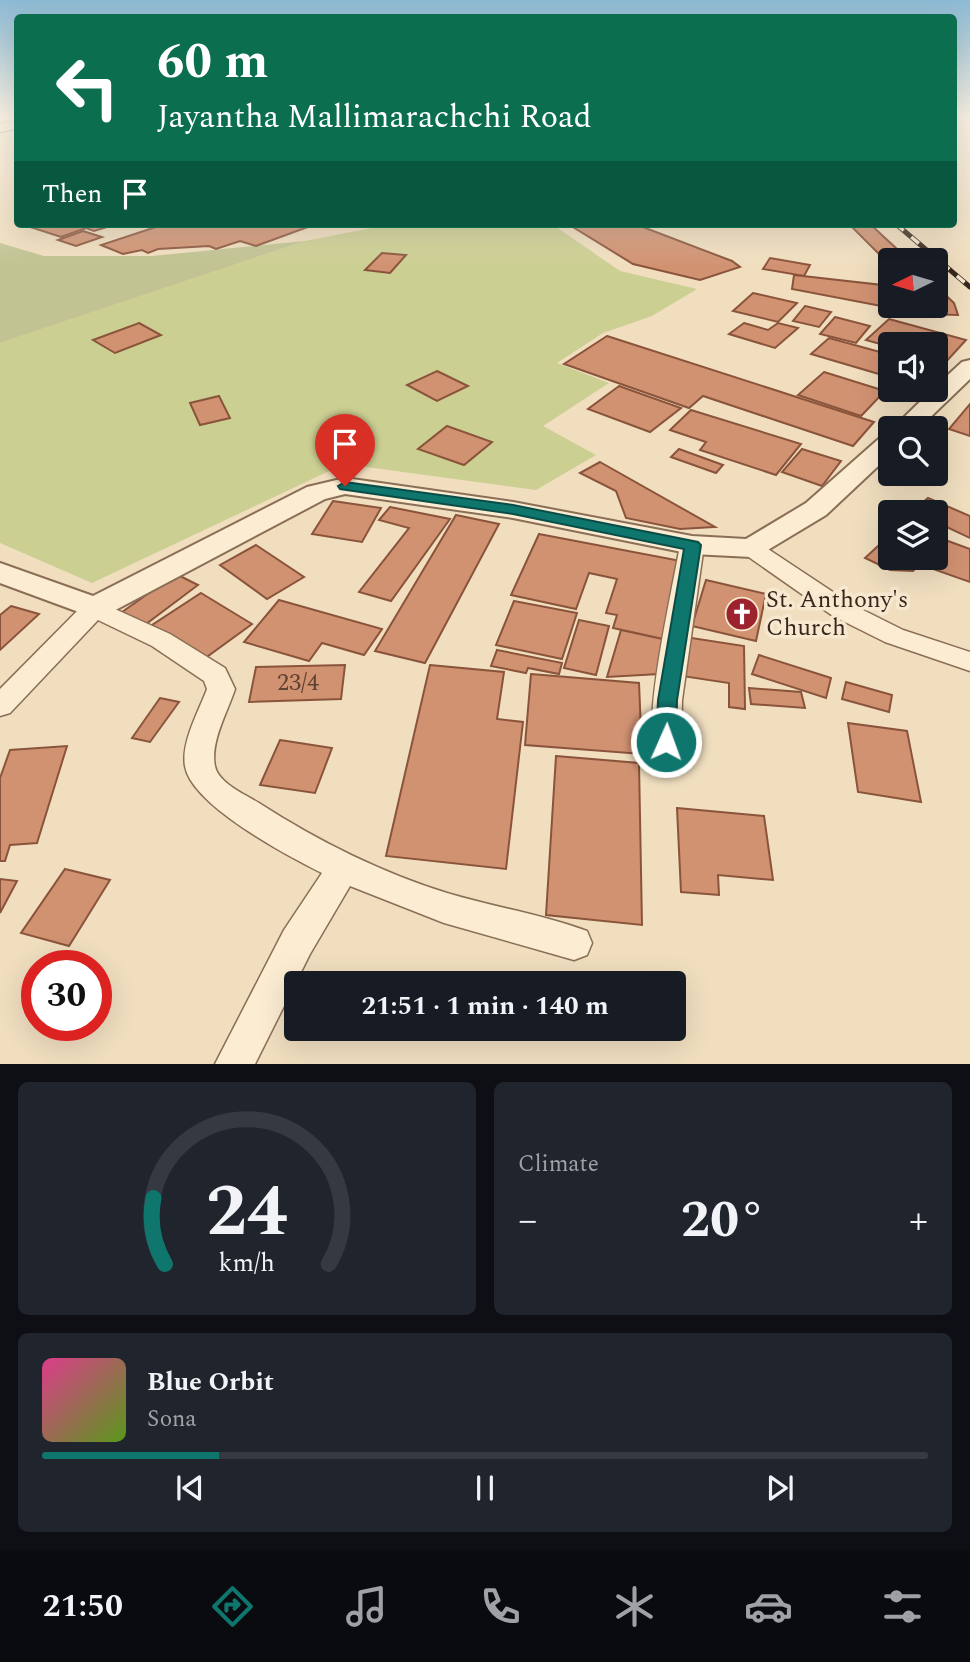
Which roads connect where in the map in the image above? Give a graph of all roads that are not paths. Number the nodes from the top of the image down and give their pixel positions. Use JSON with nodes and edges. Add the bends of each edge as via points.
{"nodes":[{"id":1,"x":970,"y":367,"type":"edge"},
{"id":2,"x":918,"y":416,"type":"edge"},
{"id":3,"x":878,"y":453,"type":"edge"},
{"id":4,"x":692,"y":545,"type":"junction"},
{"id":5,"x":751,"y":548,"type":"junction"},
{"id":6,"x":0,"y":572,"type":"edge"},
{"id":7,"x":95,"y":608,"type":"junction"},
{"id":8,"x":970,"y":662,"type":"edge"},
{"id":9,"x":0,"y":706,"type":"edge"},
{"id":10,"x":666,"y":742,"type":"dead end"},
{"id":11,"x":343,"y":869,"type":"junction"},
{"id":12,"x":574,"y":943,"type":"dead end"},
{"id":13,"x":234,"y":1063,"type":"edge"}],
"edges":[{"from":1,"to":2,"type":"street"},
{"from":3,"to":5,"type":"street","via":[[816,509]]},
{"from":4,"to":5,"type":"street"},
{"from":4,"to":7,"type":"street","via":[[513,510],[345,486],[316,493]]},
{"from":4,"to":10,"type":"street","via":[[667,700]]},
{"from":5,"to":8,"type":"street","via":[[842,610],[894,636]]},
{"from":6,"to":7,"type":"street"},
{"from":7,"to":9,"type":"street"},
{"from":7,"to":11,"type":"street","via":[[161,640],[215,675],[221,689],[200,765],[207,782],[269,827]]},
{"from":11,"to":12,"type":"street","via":[[395,892]]},
{"from":11,"to":13,"type":"street","via":[[297,942]]}]}
